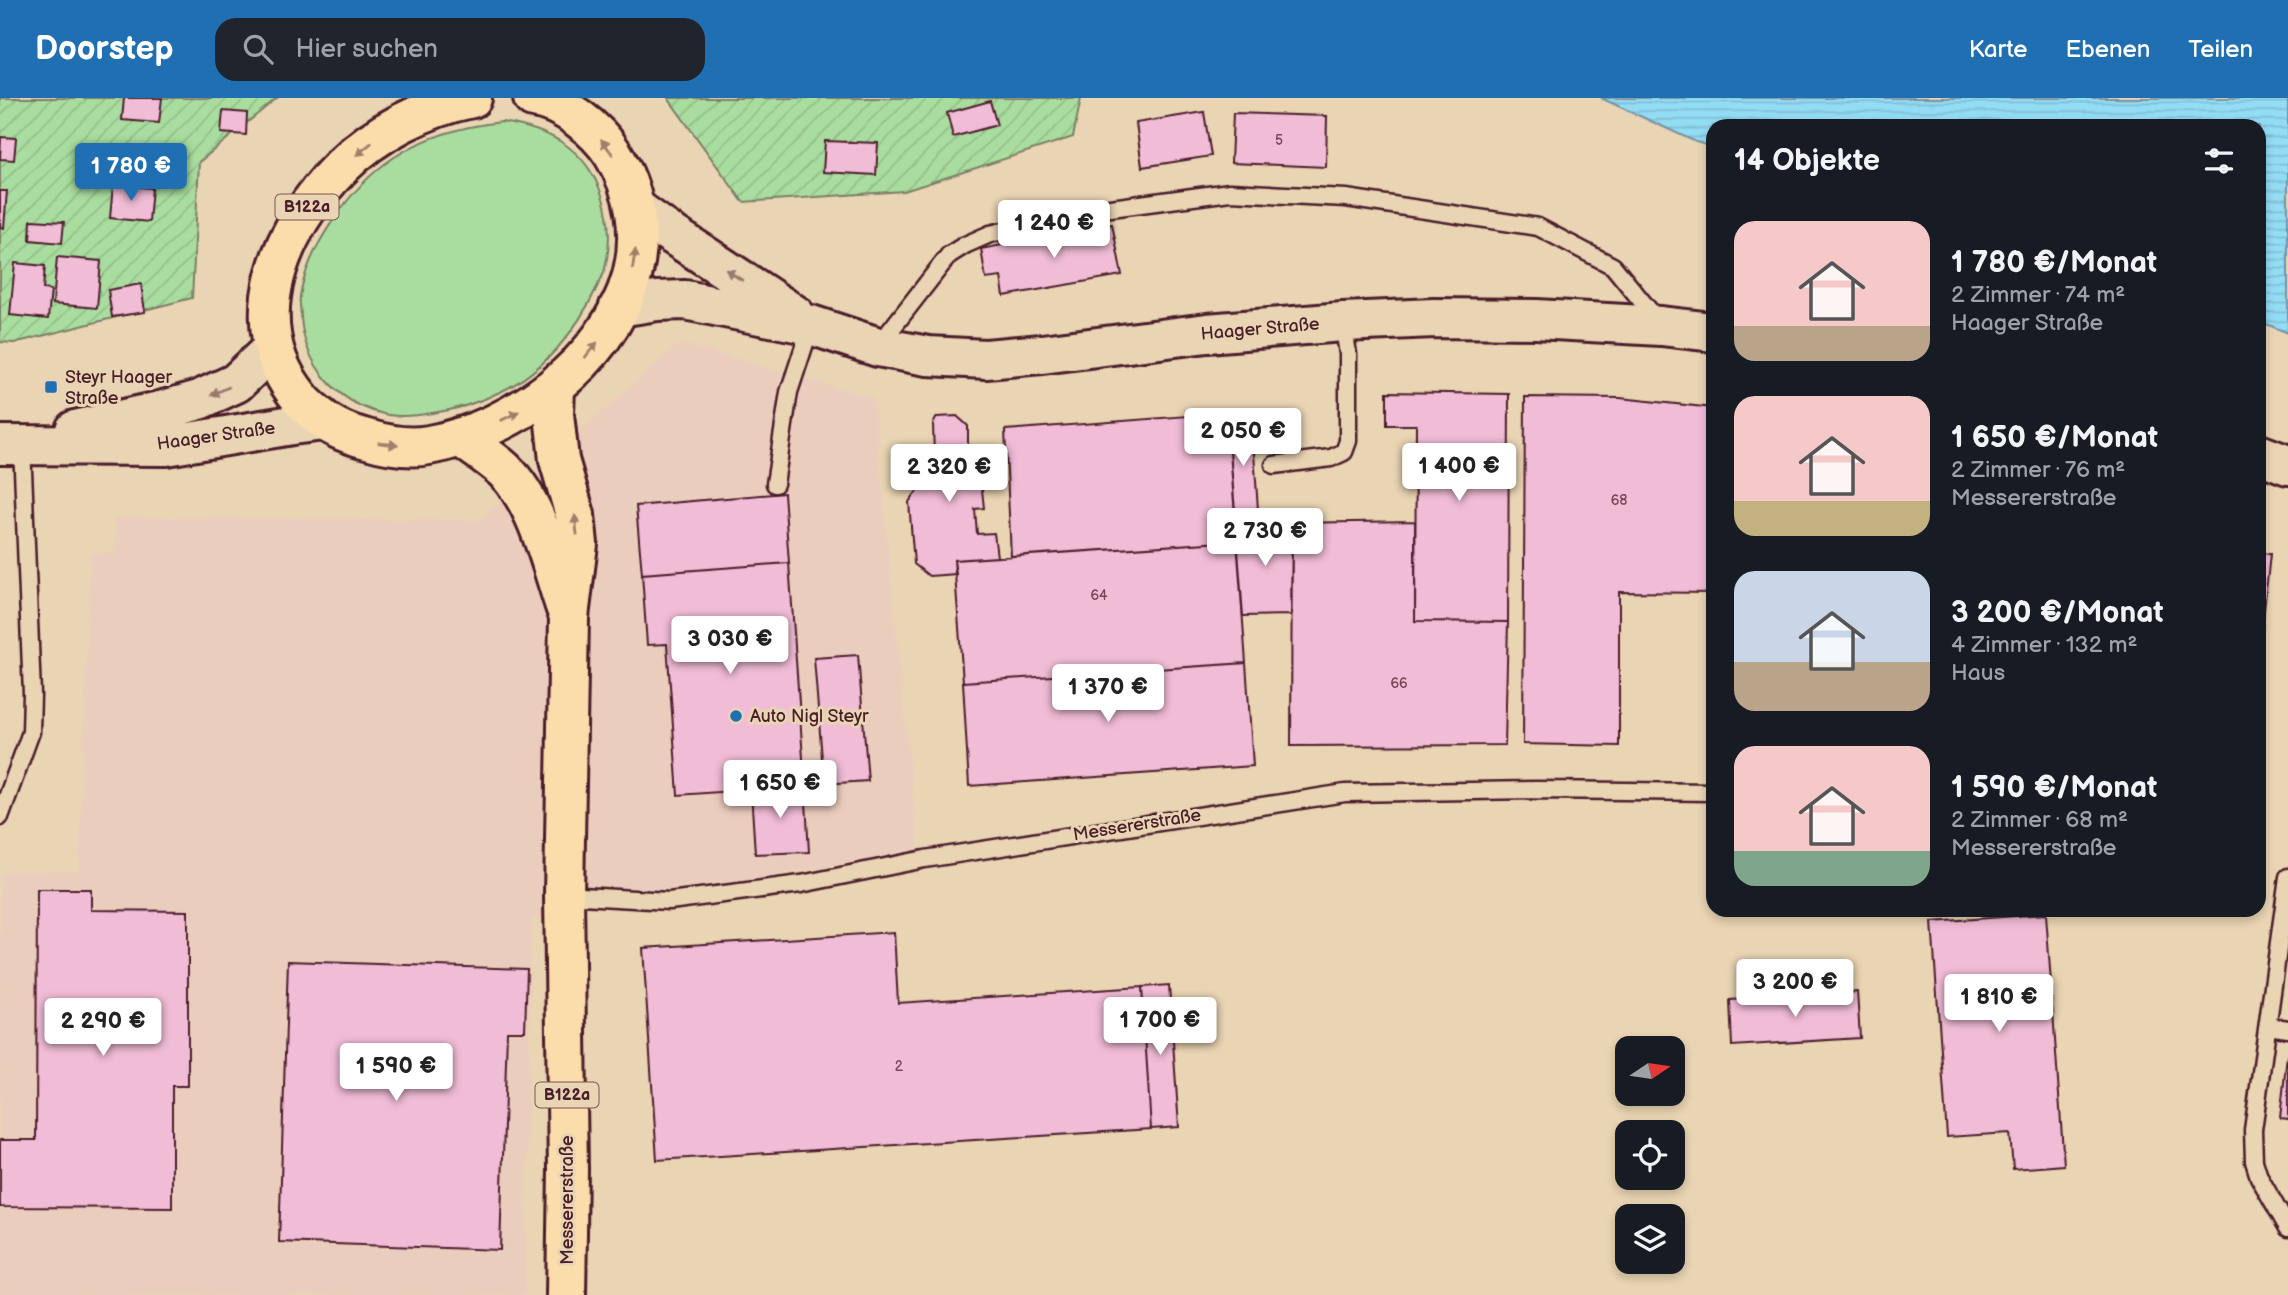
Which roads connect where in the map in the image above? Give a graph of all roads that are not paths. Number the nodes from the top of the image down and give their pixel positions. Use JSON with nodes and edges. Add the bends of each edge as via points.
{"nodes":[{"id":1,"x":471,"y":98,"type":"edge"},
{"id":2,"x":540,"y":98,"type":"edge"},
{"id":3,"x":427,"y":106,"type":"edge"},
{"id":4,"x":635,"y":208,"type":"junction"},
{"id":5,"x":619,"y":307,"type":"junction"},
{"id":6,"x":1343,"y":322,"type":"junction"},
{"id":7,"x":811,"y":325,"type":"junction"},
{"id":8,"x":1661,"y":326,"type":"junction"},
{"id":9,"x":1706,"y":331,"type":"edge"},
{"id":10,"x":878,"y":347,"type":"junction"},
{"id":11,"x":273,"y":348,"type":"junction"},
{"id":12,"x":555,"y":387,"type":"junction"},
{"id":13,"x":324,"y":421,"type":"junction"},
{"id":14,"x":460,"y":437,"type":"junction"},
{"id":15,"x":11,"y":445,"type":"edge"},
{"id":16,"x":2266,"y":457,"type":"edge"},
{"id":17,"x":1274,"y":465,"type":"dead end"},
{"id":18,"x":2288,"y":466,"type":"edge"},
{"id":19,"x":775,"y":484,"type":"dead end"},
{"id":20,"x":569,"y":617,"type":"junction"},
{"id":21,"x":1706,"y":792,"type":"edge"},
{"id":22,"x":0,"y":817,"type":"edge"},
{"id":23,"x":2288,"y":877,"type":"edge"},
{"id":24,"x":564,"y":895,"type":"junction"},
{"id":25,"x":2268,"y":1026,"type":"junction"},
{"id":26,"x":2288,"y":1029,"type":"edge"},
{"id":27,"x":2288,"y":1228,"type":"edge"},
{"id":28,"x":565,"y":1295,"type":"edge"}],
"edges":[{"from":1,"to":3,"type":"main road","number":"B122a"},
{"from":4,"to":2,"type":"main road","number":"B122a","one_way":true,"via":[[625,174],[605,142],[578,118]]},
{"from":3,"to":11,"type":"main road","number":"B122a","one_way":true,"via":[[342,166],[306,208],[284,245],[274,277],[270,311]]},
{"from":5,"to":4,"type":"main road","number":"B122a","one_way":true,"via":[[632,276]]},
{"from":7,"to":4,"type":"street","name":"Haager Straße","one_way":true},
{"from":5,"to":7,"type":"street","name":"Haager Straße","via":[[685,300]]},
{"from":12,"to":5,"type":"main road","number":"B122a","one_way":true,"via":[[600,339]]},
{"from":6,"to":8,"type":"street","name":"Haager Straße","via":[[1434,318]]},
{"from":6,"to":10,"type":"street","name":"Haager Straße","via":[[986,359]]},
{"from":6,"to":17,"type":"lane","via":[[1348,354],[1348,442],[1344,452],[1331,458]]},
{"from":7,"to":10,"type":"street","name":"Haager Straße"},
{"from":7,"to":19,"type":"lane","via":[[789,392]]},
{"from":8,"to":9,"type":"street","name":"Haager Straße"},
{"from":8,"to":10,"type":"lane","via":[[1613,266],[1538,227],[1346,198],[1230,192],[1096,210],[978,239],[948,256]]},
{"from":11,"to":13,"type":"main road","number":"B122a","via":[[300,398]]},
{"from":11,"to":15,"type":"street","name":"Haager Straße","one_way":true,"via":[[236,383],[199,400]]},
{"from":14,"to":12,"type":"main road","number":"B122a","one_way":true,"via":[[492,425]]},
{"from":20,"to":12,"type":"main road","name":"Messererstraße","number":"B122a","one_way":true,"via":[[578,544],[559,460]]},
{"from":13,"to":14,"type":"main road","number":"B122a","one_way":true,"via":[[388,446],[428,446]]},
{"from":13,"to":15,"type":"street","name":"Haager Straße","via":[[166,446]]},
{"from":14,"to":20,"type":"main road","name":"Messererstraße","number":"B122a","via":[[505,471],[522,492]]},
{"from":15,"to":22,"type":"lane","via":[[32,694],[31,732]]},
{"from":16,"to":18,"type":"street"},
{"from":20,"to":24,"type":"main road","name":"Messererstraße","number":"B122a"},
{"from":21,"to":24,"type":"lane","name":"Messererstraße","via":[[1345,793],[925,859],[801,884],[669,901]]},
{"from":23,"to":25,"type":"lane"},
{"from":24,"to":28,"type":"main road","name":"Messererstraße","number":"B122a"},
{"from":25,"to":26,"type":"lane"},
{"from":25,"to":27,"type":"lane","via":[[2253,1130],[2254,1160]]}]}
